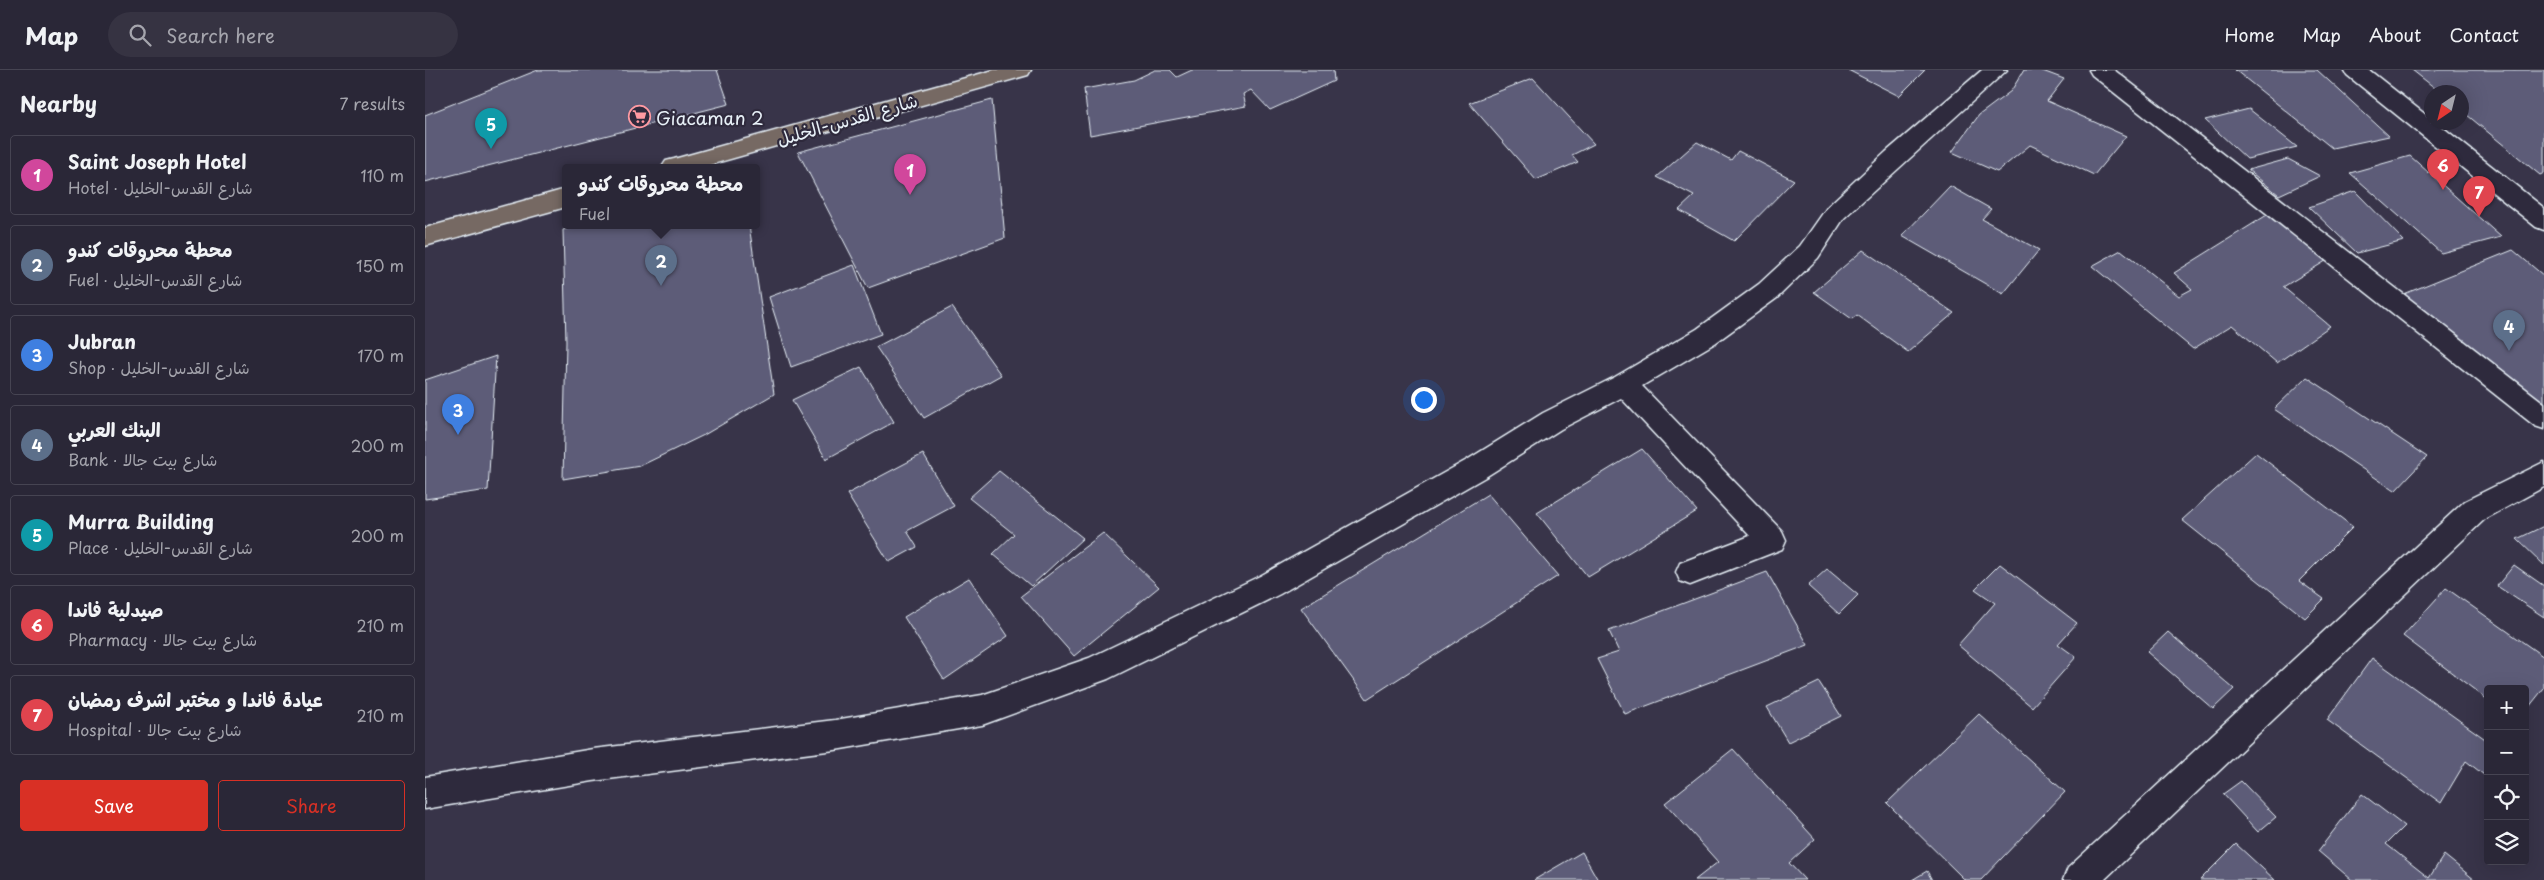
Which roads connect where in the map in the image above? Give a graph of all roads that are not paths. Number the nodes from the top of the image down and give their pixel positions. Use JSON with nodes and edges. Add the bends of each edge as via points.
{"nodes":[{"id":1,"x":1020,"y":70,"type":"edge"},
{"id":2,"x":1995,"y":70,"type":"edge"},
{"id":3,"x":2100,"y":70,"type":"edge"},
{"id":4,"x":2355,"y":70,"type":"edge"},
{"id":5,"x":685,"y":164,"type":"edge"},
{"id":6,"x":562,"y":199,"type":"edge"},
{"id":7,"x":2544,"y":221,"type":"edge"},
{"id":8,"x":425,"y":237,"type":"edge"},
{"id":9,"x":1624,"y":384,"type":"junction"},
{"id":10,"x":2544,"y":418,"type":"edge"},
{"id":11,"x":2544,"y":474,"type":"edge"},
{"id":12,"x":1690,"y":572,"type":"dead end"},
{"id":13,"x":425,"y":793,"type":"edge"},
{"id":14,"x":2080,"y":880,"type":"edge"}],
"edges":[{"from":1,"to":5,"type":"main road","name":"شارع القدس-الخليل"},
{"from":2,"to":9,"type":"street","via":[[1836,212],[1809,252],[1768,291],[1706,336]]},
{"from":3,"to":10,"type":"street"},
{"from":4,"to":7,"type":"street"},
{"from":6,"to":8,"type":"main road"},
{"from":9,"to":12,"type":"street","via":[[1771,540]]},
{"from":9,"to":13,"type":"street","via":[[1552,421],[1477,468],[1270,585],[1097,669],[982,710],[835,735],[593,765]]},
{"from":11,"to":14,"type":"street","via":[[2475,510]]}]}
